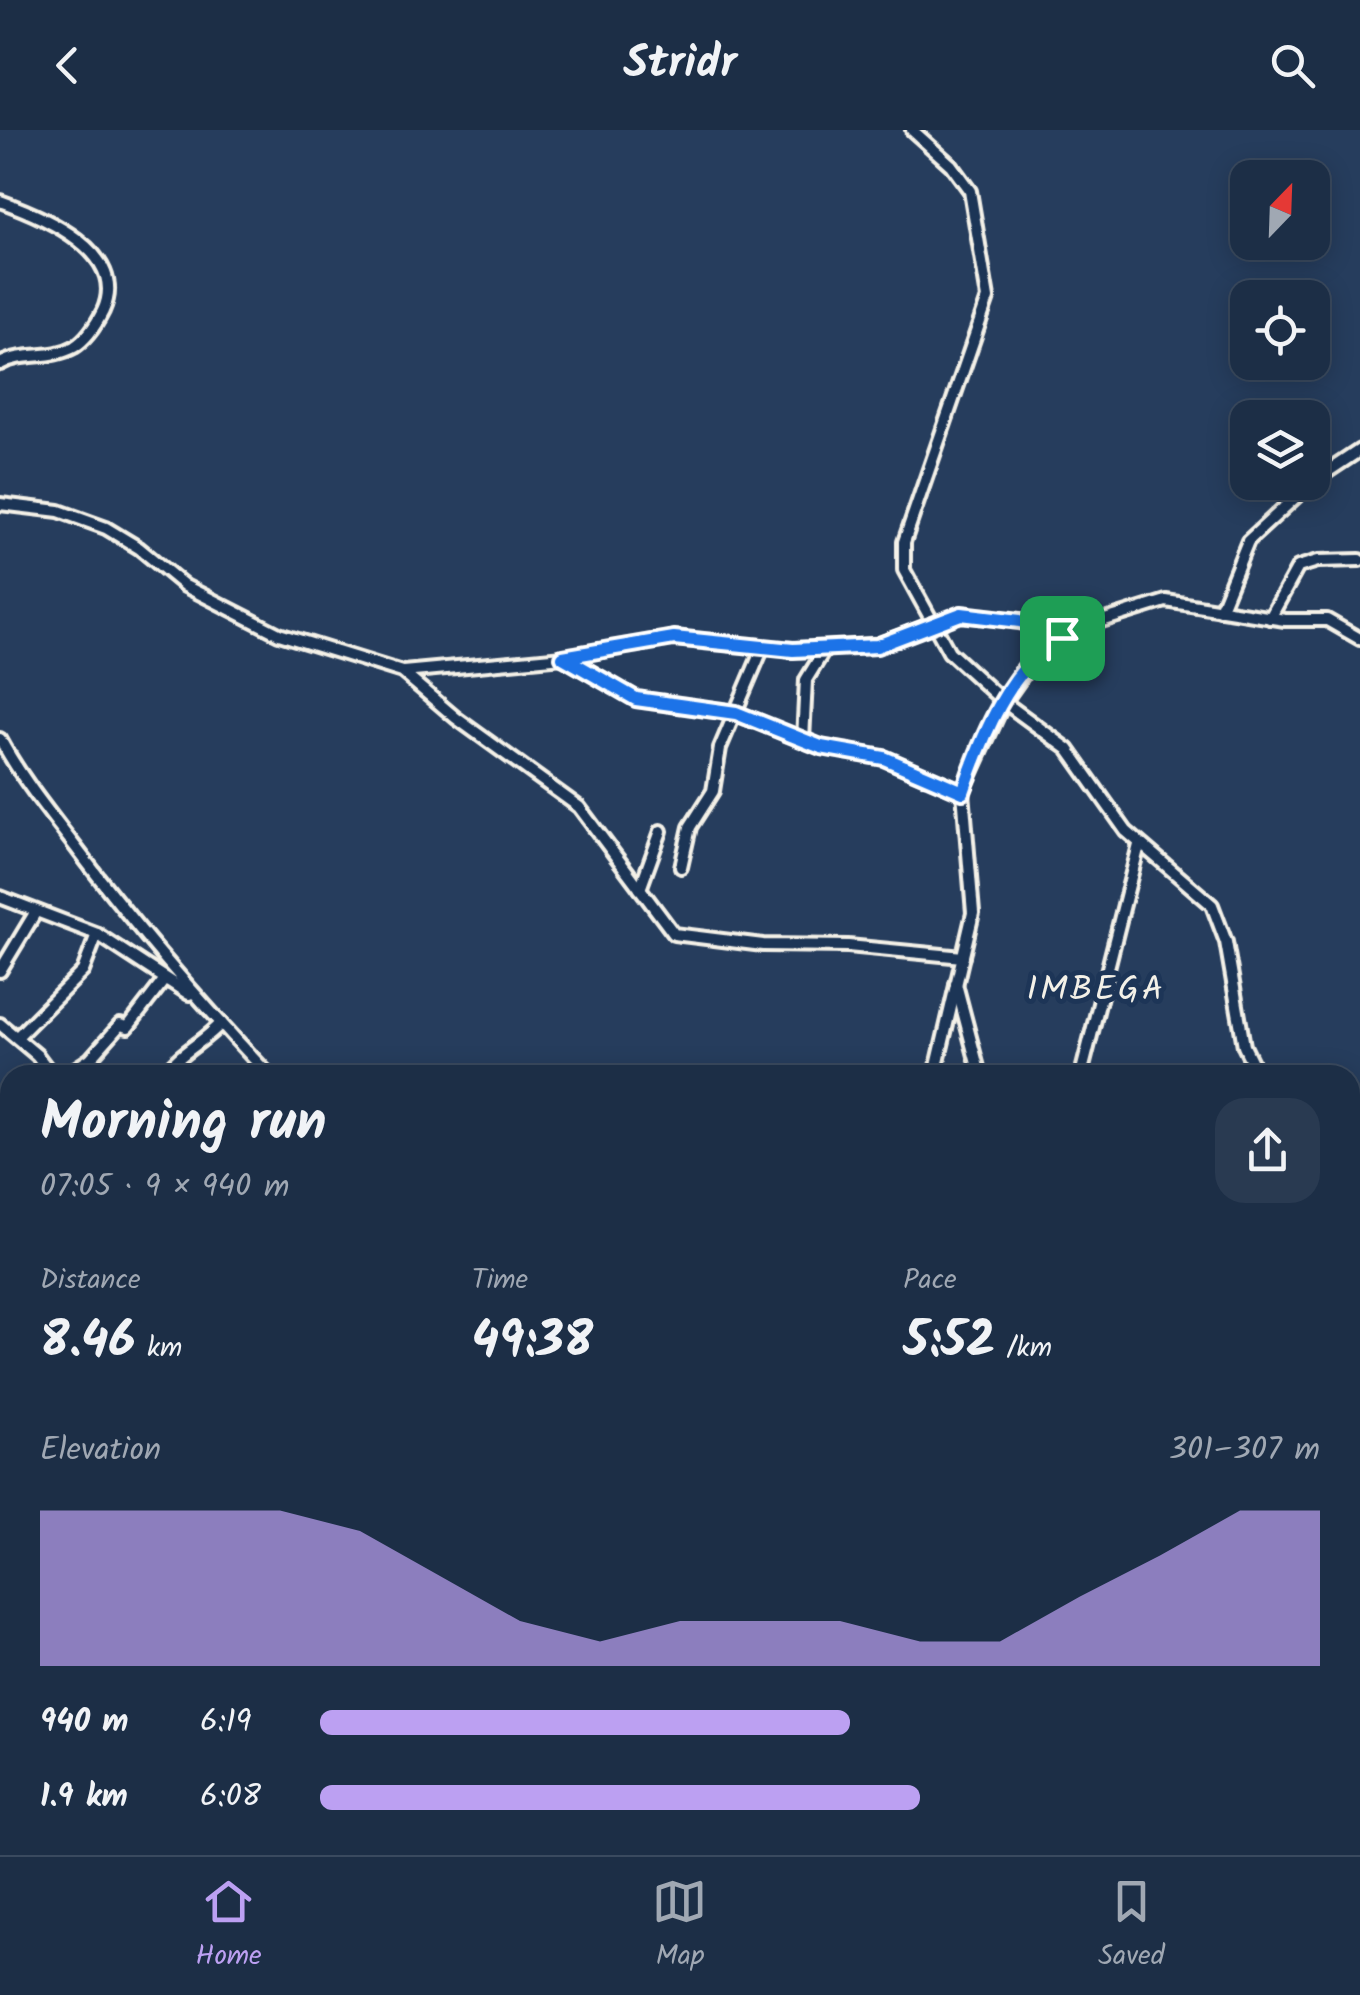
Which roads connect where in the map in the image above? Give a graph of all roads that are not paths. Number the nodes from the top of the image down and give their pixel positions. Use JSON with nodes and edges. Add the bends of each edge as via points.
{"nodes":[{"id":1,"x":912,"y":130,"type":"edge"},
{"id":2,"x":0,"y":201,"type":"edge"},
{"id":3,"x":0,"y":364,"type":"edge"},
{"id":4,"x":1360,"y":450,"type":"edge"},
{"id":5,"x":1330,"y":470,"type":"edge"},
{"id":6,"x":1292,"y":500,"type":"edge"},
{"id":7,"x":0,"y":504,"type":"edge"},
{"id":8,"x":1360,"y":560,"type":"edge"},
{"id":9,"x":1220,"y":610,"type":"junction"},
{"id":10,"x":1270,"y":618,"type":"junction"},
{"id":11,"x":933,"y":621,"type":"junction"},
{"id":12,"x":1062,"y":638,"type":"junction"},
{"id":13,"x":1360,"y":639,"type":"edge"},
{"id":14,"x":763,"y":647,"type":"junction"},
{"id":15,"x":825,"y":649,"type":"junction"},
{"id":16,"x":563,"y":657,"type":"junction"},
{"id":17,"x":402,"y":672,"type":"junction"},
{"id":18,"x":1004,"y":702,"type":"junction"},
{"id":19,"x":736,"y":713,"type":"junction"},
{"id":20,"x":0,"y":740,"type":"edge"},
{"id":21,"x":803,"y":740,"type":"junction"},
{"id":22,"x":963,"y":792,"type":"junction"},
{"id":23,"x":660,"y":830,"type":"dead end"},
{"id":24,"x":1139,"y":844,"type":"junction"},
{"id":25,"x":681,"y":867,"type":"dead end"},
{"id":26,"x":640,"y":890,"type":"junction"},
{"id":27,"x":0,"y":897,"type":"edge"},
{"id":28,"x":35,"y":913,"type":"junction"},
{"id":29,"x":97,"y":934,"type":"junction"},
{"id":30,"x":962,"y":957,"type":"junction"},
{"id":31,"x":0,"y":971,"type":"edge"},
{"id":32,"x":165,"y":979,"type":"junction"},
{"id":33,"x":955,"y":981,"type":"junction"},
{"id":34,"x":198,"y":1000,"type":"junction"},
{"id":35,"x":221,"y":1023,"type":"junction"},
{"id":36,"x":0,"y":1024,"type":"edge"},
{"id":37,"x":17,"y":1037,"type":"junction"},
{"id":38,"x":43,"y":1065,"type":"edge"},
{"id":39,"x":82,"y":1065,"type":"edge"},
{"id":40,"x":171,"y":1065,"type":"edge"},
{"id":41,"x":260,"y":1065,"type":"edge"},
{"id":42,"x":937,"y":1065,"type":"edge"},
{"id":43,"x":977,"y":1065,"type":"edge"},
{"id":44,"x":1084,"y":1065,"type":"edge"},
{"id":45,"x":1253,"y":1065,"type":"edge"}],
"edges":[{"from":1,"to":11,"type":"street","via":[[970,191],[988,298],[902,553],[908,581]]},
{"from":2,"to":3,"type":"street","via":[[82,242],[99,264],[108,293],[102,314],[78,344]]},
{"from":4,"to":5,"type":"street"},
{"from":6,"to":9,"type":"street","via":[[1248,540]]},
{"from":7,"to":17,"type":"street","via":[[59,510],[106,528],[185,586],[279,634]]},
{"from":8,"to":10,"type":"street","via":[[1298,567]]},
{"from":9,"to":10,"type":"street"},
{"from":9,"to":12,"type":"street","via":[[1151,604]]},
{"from":10,"to":13,"type":"street","via":[[1328,620]]},
{"from":11,"to":12,"type":"street","via":[[982,615]]},
{"from":11,"to":15,"type":"street","via":[[889,643]]},
{"from":11,"to":18,"type":"street","via":[[948,652]]},
{"from":12,"to":18,"type":"street","via":[[1032,660]]},
{"from":14,"to":15,"type":"street"},
{"from":14,"to":16,"type":"street","via":[[674,638]]},
{"from":14,"to":19,"type":"street"},
{"from":15,"to":21,"type":"street","via":[[806,680]]},
{"from":16,"to":17,"type":"street"},
{"from":16,"to":19,"type":"street","via":[[636,699]]},
{"from":17,"to":26,"type":"street","via":[[575,803]]},
{"from":18,"to":22,"type":"street"},
{"from":18,"to":24,"type":"street","via":[[1076,757]]},
{"from":19,"to":21,"type":"street"},
{"from":19,"to":25,"type":"street"},
{"from":20,"to":34,"type":"street","via":[[102,883]]},
{"from":21,"to":22,"type":"street","via":[[884,758]]},
{"from":22,"to":30,"type":"street","via":[[974,894]]},
{"from":23,"to":26,"type":"street"},
{"from":24,"to":44,"type":"street"},
{"from":24,"to":45,"type":"street","via":[[1196,888],[1218,916]]},
{"from":26,"to":30,"type":"street","via":[[670,930],[690,939]]},
{"from":27,"to":28,"type":"street"},
{"from":28,"to":29,"type":"street"},
{"from":28,"to":31,"type":"street"},
{"from":29,"to":32,"type":"street"},
{"from":29,"to":37,"type":"street","via":[[83,971]]},
{"from":30,"to":33,"type":"street"},
{"from":32,"to":34,"type":"street"},
{"from":32,"to":39,"type":"street","via":[[127,1027],[119,1026]]},
{"from":33,"to":42,"type":"street"},
{"from":33,"to":43,"type":"street"},
{"from":34,"to":35,"type":"street"},
{"from":35,"to":40,"type":"street"},
{"from":35,"to":41,"type":"street"},
{"from":36,"to":37,"type":"street"},
{"from":37,"to":38,"type":"street"}]}
